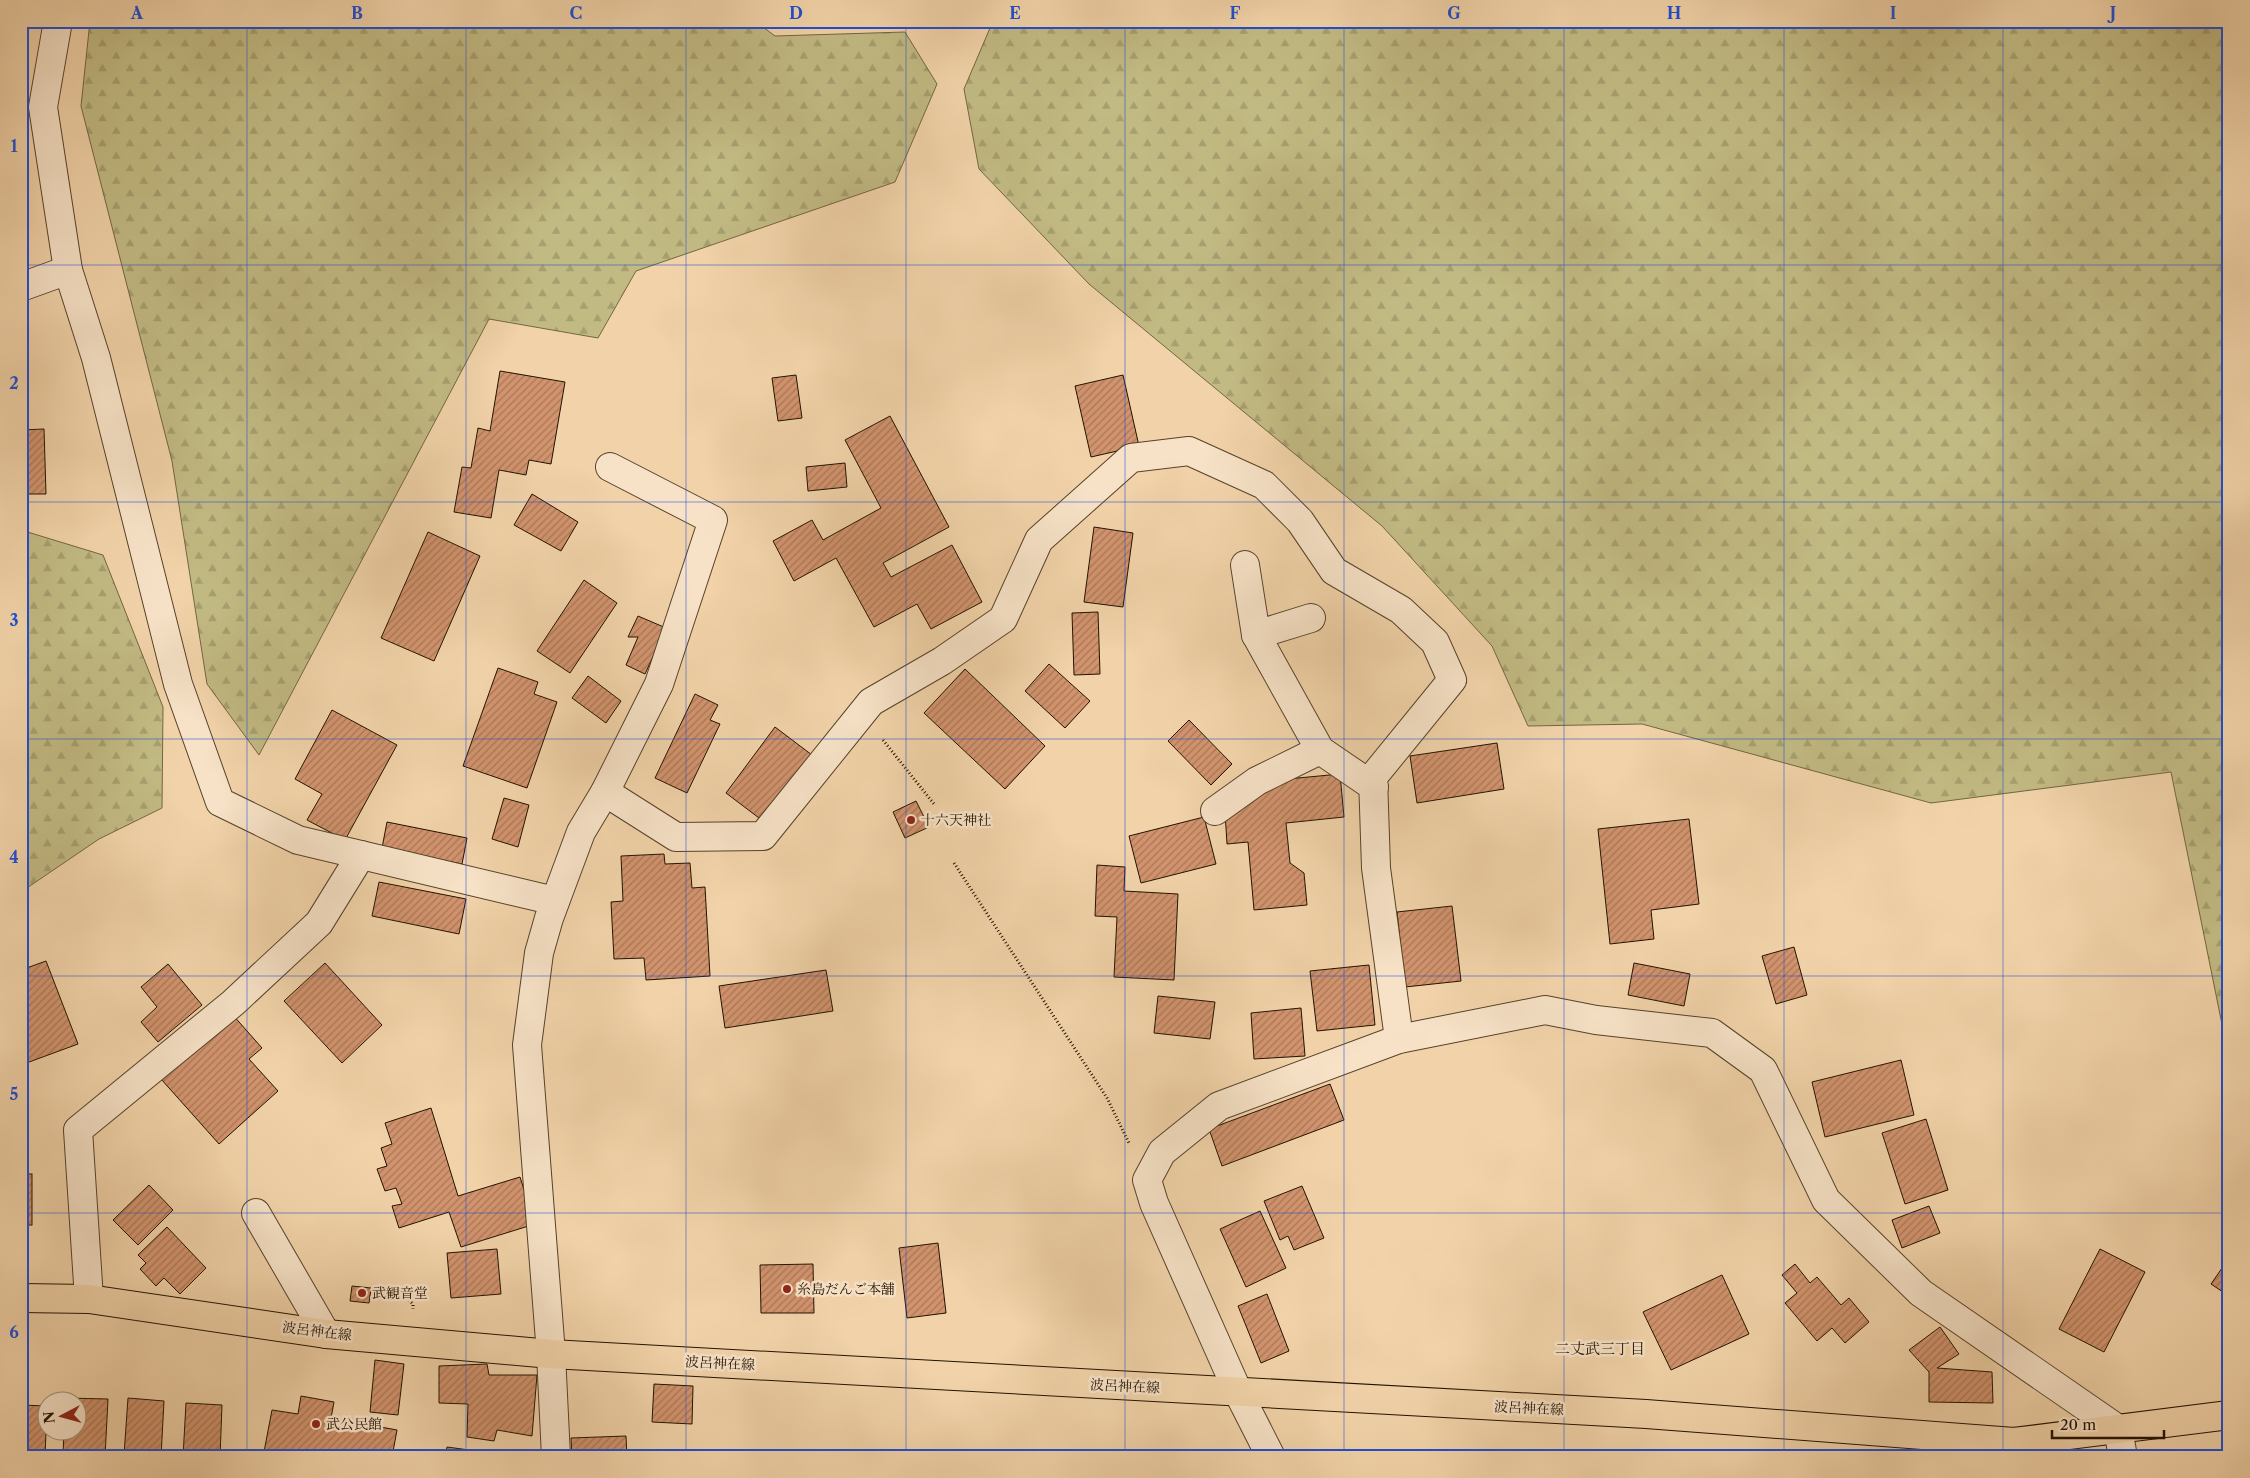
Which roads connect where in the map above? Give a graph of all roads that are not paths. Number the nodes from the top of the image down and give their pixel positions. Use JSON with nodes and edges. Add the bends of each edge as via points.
{"nodes":[{"id":1,"x":58,"y":21,"type":"edge"},
{"id":2,"x":68,"y":270,"type":"junction"},
{"id":3,"x":21,"y":287,"type":"edge"},
{"id":4,"x":610,"y":467,"type":"dead end"},
{"id":5,"x":1245,"y":566,"type":"dead end"},
{"id":6,"x":1311,"y":618,"type":"dead end"},
{"id":7,"x":1256,"y":635,"type":"junction"},
{"id":8,"x":1320,"y":750,"type":"junction"},
{"id":9,"x":1374,"y":787,"type":"junction"},
{"id":10,"x":605,"y":792,"type":"junction"},
{"id":11,"x":1215,"y":811,"type":"dead end"},
{"id":12,"x":360,"y":855,"type":"junction"},
{"id":13,"x":555,"y":900,"type":"junction"},
{"id":14,"x":1399,"y":1038,"type":"junction"},
{"id":15,"x":256,"y":1213,"type":"dead end"},
{"id":16,"x":21,"y":1298,"type":"edge"},
{"id":17,"x":89,"y":1299,"type":"junction"},
{"id":18,"x":326,"y":1334,"type":"junction"},
{"id":19,"x":552,"y":1354,"type":"junction"},
{"id":20,"x":1238,"y":1392,"type":"junction"},
{"id":21,"x":2229,"y":1415,"type":"edge"},
{"id":22,"x":2118,"y":1429,"type":"junction"},
{"id":23,"x":556,"y":1457,"type":"edge"},
{"id":24,"x":1271,"y":1457,"type":"edge"},
{"id":25,"x":2123,"y":1457,"type":"edge"}],
"edges":[{"from":1,"to":2,"type":"street","via":[[43,107]]},
{"from":2,"to":3,"type":"street"},
{"from":2,"to":12,"type":"street","via":[[96,358],[178,684],[220,802],[298,840]]},
{"from":4,"to":10,"type":"street","via":[[713,520],[659,684]]},
{"from":5,"to":7,"type":"street"},
{"from":6,"to":7,"type":"street"},
{"from":7,"to":8,"type":"street"},
{"from":8,"to":9,"type":"street"},
{"from":8,"to":11,"type":"street","via":[[1256,781]]},
{"from":9,"to":10,"type":"street","via":[[1373,777],[1452,680],[1435,642],[1401,610],[1334,571],[1300,521],[1264,485],[1189,451],[1131,458],[1039,540],[1003,619],[942,661],[871,702],[763,836],[676,837]]},
{"from":9,"to":14,"type":"street","via":[[1376,868]]},
{"from":10,"to":13,"type":"street","via":[[581,832]]},
{"from":12,"to":13,"type":"street"},
{"from":12,"to":17,"type":"street","via":[[319,923],[233,1003],[78,1130]]},
{"from":13,"to":19,"type":"street","via":[[539,953],[526,1045]]},
{"from":14,"to":20,"type":"street","via":[[1219,1106],[1162,1152],[1147,1180],[1154,1203]]},
{"from":14,"to":22,"type":"street","via":[[1545,1010],[1596,1020],[1712,1033],[1763,1070],[1826,1200],[1921,1293]]},
{"from":15,"to":18,"type":"street"},
{"from":16,"to":17,"type":"main road","name":"波呂神在線"},
{"from":17,"to":18,"type":"main road","name":"波呂神在線"},
{"from":18,"to":19,"type":"main road","name":"波呂神在線"},
{"from":19,"to":20,"type":"main road","name":"波呂神在線"},
{"from":19,"to":23,"type":"street"},
{"from":20,"to":22,"type":"main road","name":"波呂神在線","via":[[1646,1414],[2014,1442]]},
{"from":20,"to":24,"type":"street"},
{"from":21,"to":22,"type":"main road","name":"波呂神在線"},
{"from":22,"to":25,"type":"street"}]}
